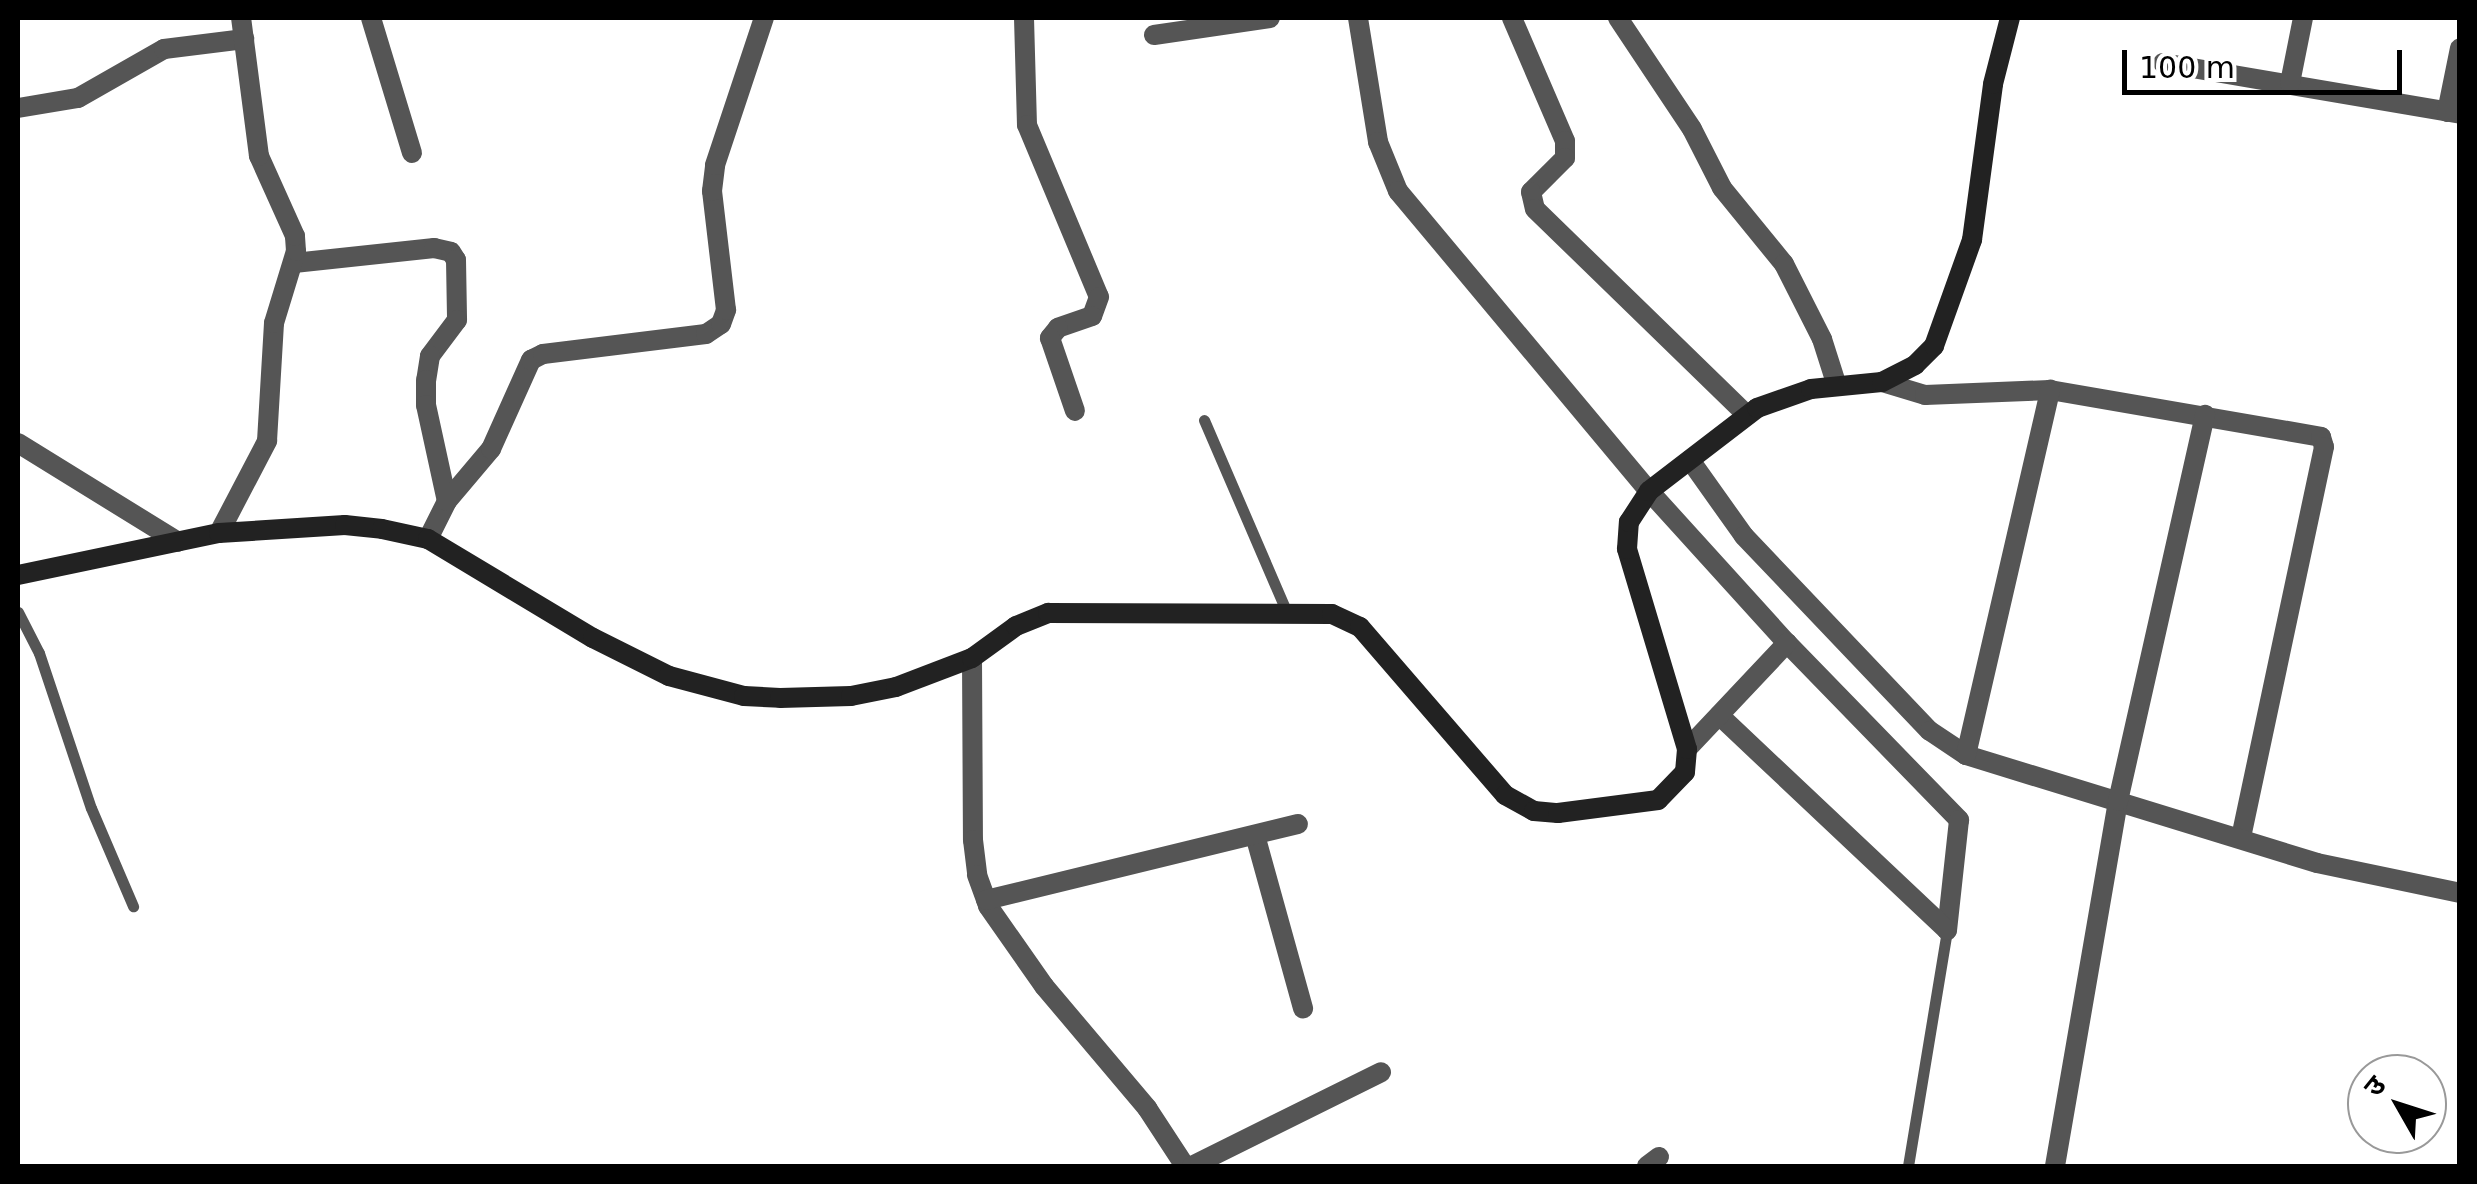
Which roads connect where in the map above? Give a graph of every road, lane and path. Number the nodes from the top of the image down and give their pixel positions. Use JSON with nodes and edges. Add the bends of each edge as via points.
{"nodes":[{"id":1,"x":371,"y":18,"type":"edge"},
{"id":2,"x":764,"y":18,"type":"edge"},
{"id":3,"x":1024,"y":18,"type":"edge"},
{"id":4,"x":1270,"y":18,"type":"edge"},
{"id":5,"x":1358,"y":18,"type":"edge"},
{"id":6,"x":1512,"y":18,"type":"edge"},
{"id":7,"x":1618,"y":18,"type":"edge"},
{"id":8,"x":2010,"y":18,"type":"edge"},
{"id":9,"x":2303,"y":18,"type":"edge"},
{"id":10,"x":243,"y":28,"type":"edge"},
{"id":11,"x":1154,"y":35,"type":"dead end"},
{"id":12,"x":2460,"y":48,"type":"edge"},
{"id":13,"x":2163,"y":63,"type":"dead end"},
{"id":14,"x":2290,"y":82,"type":"junction"},
{"id":15,"x":18,"y":108,"type":"edge"},
{"id":16,"x":2453,"y":113,"type":"edge"},
{"id":17,"x":412,"y":153,"type":"dead end"},
{"id":18,"x":294,"y":263,"type":"junction"},
{"id":19,"x":1882,"y":382,"type":"junction"},
{"id":20,"x":1836,"y":386,"type":"junction"},
{"id":21,"x":2050,"y":390,"type":"junction"},
{"id":22,"x":1075,"y":410,"type":"dead end"},
{"id":23,"x":1748,"y":415,"type":"junction"},
{"id":24,"x":2205,"y":415,"type":"junction"},
{"id":25,"x":1204,"y":420,"type":"dead end"},
{"id":26,"x":18,"y":443,"type":"edge"},
{"id":27,"x":1686,"y":463,"type":"junction"},
{"id":28,"x":1654,"y":487,"type":"junction"},
{"id":29,"x":447,"y":500,"type":"junction"},
{"id":30,"x":219,"y":533,"type":"junction"},
{"id":31,"x":428,"y":539,"type":"junction"},
{"id":32,"x":178,"y":542,"type":"junction"},
{"id":33,"x":18,"y":575,"type":"edge"},
{"id":34,"x":18,"y":612,"type":"edge"},
{"id":35,"x":1287,"y":612,"type":"junction"},
{"id":36,"x":1787,"y":643,"type":"junction"},
{"id":37,"x":972,"y":658,"type":"junction"},
{"id":38,"x":1719,"y":715,"type":"junction"},
{"id":39,"x":1687,"y":749,"type":"junction"},
{"id":40,"x":1966,"y":755,"type":"junction"},
{"id":41,"x":2118,"y":801,"type":"junction"},
{"id":42,"x":1298,"y":824,"type":"dead end"},
{"id":43,"x":1255,"y":834,"type":"junction"},
{"id":44,"x":2242,"y":837,"type":"junction"},
{"id":45,"x":2460,"y":893,"type":"edge"},
{"id":46,"x":986,"y":900,"type":"junction"},
{"id":47,"x":134,"y":906,"type":"dead end"},
{"id":48,"x":1946,"y":930,"type":"junction"},
{"id":49,"x":1303,"y":1008,"type":"dead end"},
{"id":50,"x":1381,"y":1072,"type":"dead end"},
{"id":51,"x":1184,"y":1166,"type":"edge"},
{"id":52,"x":1192,"y":1166,"type":"edge"},
{"id":53,"x":1908,"y":1166,"type":"edge"},
{"id":54,"x":2054,"y":1166,"type":"edge"}],
"edges":[{"from":1,"to":17,"type":"street"},
{"from":2,"to":29,"type":"street","via":[[715,165],[726,310],[721,324],[706,334],[531,360],[491,450]]},
{"from":3,"to":22,"type":"street","via":[[1027,125],[1099,297],[1092,316],[1058,328],[1050,338]]},
{"from":4,"to":11,"type":"street"},
{"from":5,"to":28,"type":"street","via":[[1378,142],[1398,190]]},
{"from":6,"to":23,"type":"street","via":[[1565,140],[1565,158],[1530,192],[1535,208]]},
{"from":7,"to":20,"type":"street","via":[[1692,129],[1722,188],[1784,264],[1816,326]]},
{"from":8,"to":19,"type":"street","via":[[1992,84],[1980,196],[1960,280],[1934,346],[1916,366]]},
{"from":9,"to":14,"type":"street"},
{"from":10,"to":15,"type":"street","via":[[164,49],[78,98]]},
{"from":10,"to":18,"type":"street","via":[[259,156],[294,236]]},
{"from":12,"to":16,"type":"street"},
{"from":13,"to":14,"type":"street"},
{"from":14,"to":16,"type":"street"},
{"from":18,"to":29,"type":"street","via":[[434,248],[451,252],[457,320],[430,356],[426,380]]},
{"from":18,"to":30,"type":"street","via":[[274,323],[267,441]]},
{"from":19,"to":20,"type":"street"},
{"from":19,"to":21,"type":"street","via":[[1926,394]]},
{"from":20,"to":23,"type":"street","via":[[1774,399]]},
{"from":21,"to":24,"type":"street"},
{"from":21,"to":40,"type":"street"},
{"from":23,"to":27,"type":"street"},
{"from":24,"to":41,"type":"street"},
{"from":24,"to":44,"type":"street","via":[[2310,433],[2321,437],[2324,448]]},
{"from":25,"to":35,"type":"lane"},
{"from":26,"to":32,"type":"street"},
{"from":27,"to":28,"type":"street"},
{"from":27,"to":40,"type":"street","via":[[1744,536],[1930,731]]},
{"from":28,"to":36,"type":"street"},
{"from":28,"to":39,"type":"street","via":[[1629,522],[1628,549]]},
{"from":29,"to":31,"type":"street"},
{"from":30,"to":31,"type":"street","via":[[345,525]]},
{"from":30,"to":32,"type":"street"},
{"from":31,"to":37,"type":"street","via":[[641,664],[714,690],[852,696]]},
{"from":32,"to":33,"type":"street"},
{"from":34,"to":47,"type":"lane"},
{"from":35,"to":37,"type":"street","via":[[1048,613],[1016,626]]},
{"from":35,"to":39,"type":"street","via":[[1332,614],[1360,628],[1504,795],[1534,811],[1658,800],[1685,772]]},
{"from":36,"to":38,"type":"street"},
{"from":36,"to":48,"type":"street","via":[[1958,820]]},
{"from":37,"to":46,"type":"street","via":[[973,840]]},
{"from":38,"to":39,"type":"street"},
{"from":38,"to":48,"type":"street"},
{"from":40,"to":41,"type":"street"},
{"from":41,"to":44,"type":"street"},
{"from":41,"to":54,"type":"street"},
{"from":42,"to":43,"type":"street"},
{"from":43,"to":46,"type":"street"},
{"from":43,"to":49,"type":"street"},
{"from":44,"to":45,"type":"street","via":[[2317,862]]},
{"from":46,"to":51,"type":"street"},
{"from":48,"to":53,"type":"lane"},
{"from":50,"to":52,"type":"street"}]}
